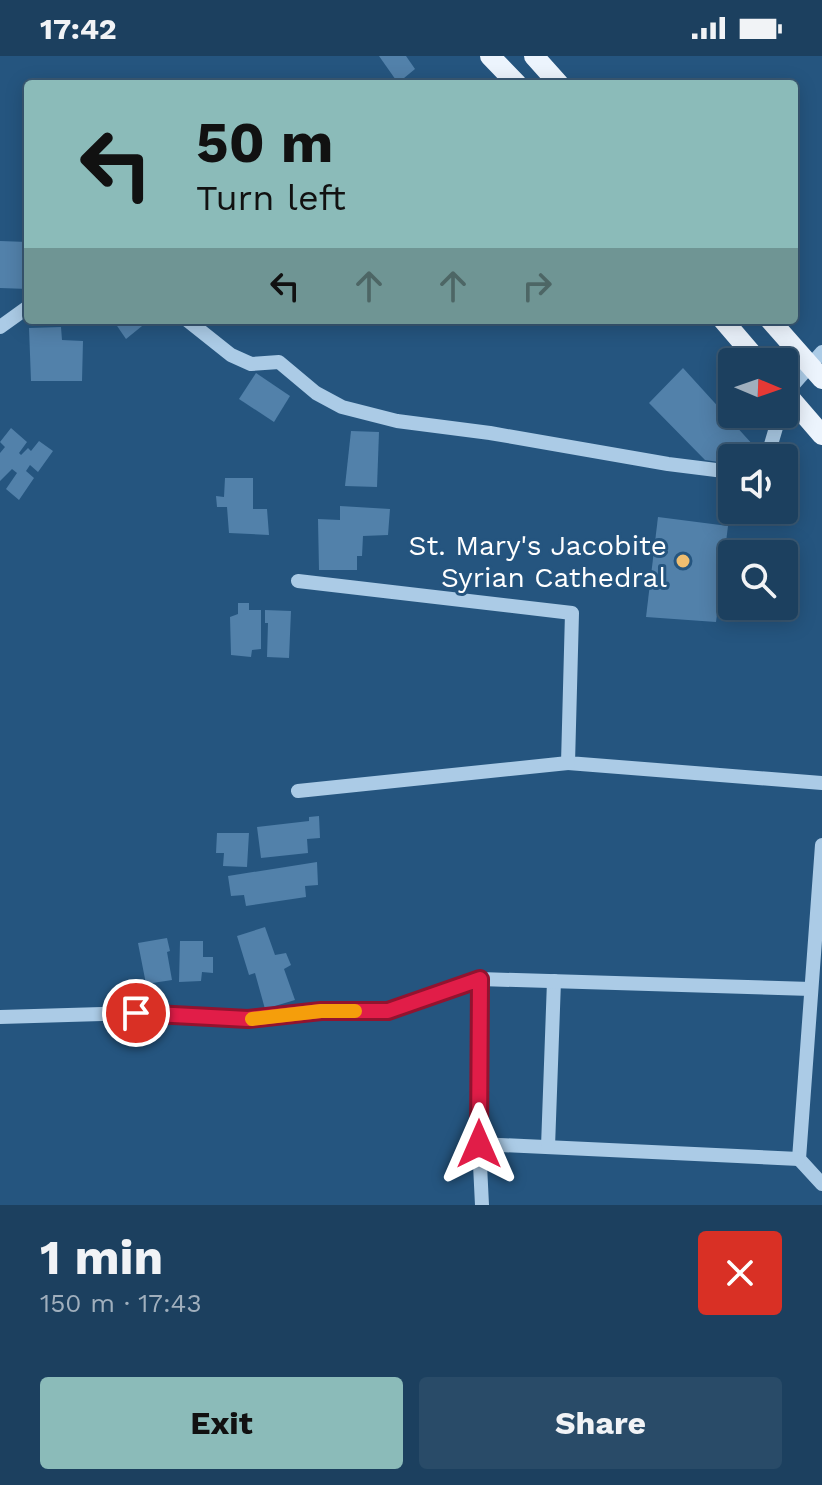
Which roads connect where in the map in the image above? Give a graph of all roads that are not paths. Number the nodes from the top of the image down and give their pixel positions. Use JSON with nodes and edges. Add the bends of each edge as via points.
{"nodes":[{"id":1,"x":490,"y":56,"type":"edge"},
{"id":2,"x":534,"y":56,"type":"edge"},
{"id":3,"x":513,"y":80,"type":"edge"},
{"id":4,"x":555,"y":80,"type":"edge"},
{"id":5,"x":24,"y":310,"type":"edge"},
{"id":6,"x":192,"y":324,"type":"edge"},
{"id":7,"x":726,"y":324,"type":"edge"},
{"id":8,"x":774,"y":324,"type":"edge"},
{"id":9,"x":0,"y":327,"type":"edge"},
{"id":10,"x":747,"y":348,"type":"edge"},
{"id":11,"x":818,"y":366,"type":"edge"},
{"id":12,"x":798,"y":384,"type":"edge"},
{"id":13,"x":798,"y":409,"type":"edge"},
{"id":14,"x":822,"y":435,"type":"edge"},
{"id":15,"x":718,"y":470,"type":"edge"},
{"id":16,"x":298,"y":581,"type":"dead end"},
{"id":17,"x":568,"y":763,"type":"junction"},
{"id":18,"x":822,"y":783,"type":"edge"},
{"id":19,"x":298,"y":791,"type":"dead end"},
{"id":20,"x":822,"y":845,"type":"edge"},
{"id":21,"x":480,"y":979,"type":"junction"},
{"id":22,"x":554,"y":981,"type":"junction"},
{"id":23,"x":811,"y":989,"type":"junction"},
{"id":24,"x":0,"y":1017,"type":"edge"},
{"id":25,"x":479,"y":1144,"type":"junction"},
{"id":26,"x":548,"y":1147,"type":"junction"},
{"id":27,"x":799,"y":1159,"type":"junction"},
{"id":28,"x":822,"y":1184,"type":"edge"},
{"id":29,"x":482,"y":1205,"type":"edge"}],
"edges":[{"from":1,"to":3,"type":"main road"},
{"from":2,"to":4,"type":"main road"},
{"from":5,"to":9,"type":"street"},
{"from":6,"to":15,"type":"street","via":[[251,364],[279,362],[342,407],[397,421]]},
{"from":7,"to":10,"type":"main road"},
{"from":8,"to":11,"type":"main road"},
{"from":11,"to":12,"type":"street"},
{"from":13,"to":14,"type":"main road"},
{"from":16,"to":17,"type":"street","via":[[572,613]]},
{"from":17,"to":18,"type":"street"},
{"from":17,"to":19,"type":"street"},
{"from":20,"to":23,"type":"street"},
{"from":21,"to":22,"type":"street"},
{"from":21,"to":24,"type":"street","via":[[388,1011],[248,1019],[136,1013]]},
{"from":21,"to":25,"type":"street"},
{"from":22,"to":23,"type":"street"},
{"from":22,"to":26,"type":"street"},
{"from":23,"to":27,"type":"street"},
{"from":25,"to":26,"type":"street"},
{"from":25,"to":29,"type":"street"},
{"from":26,"to":27,"type":"street"},
{"from":27,"to":28,"type":"street"}]}
